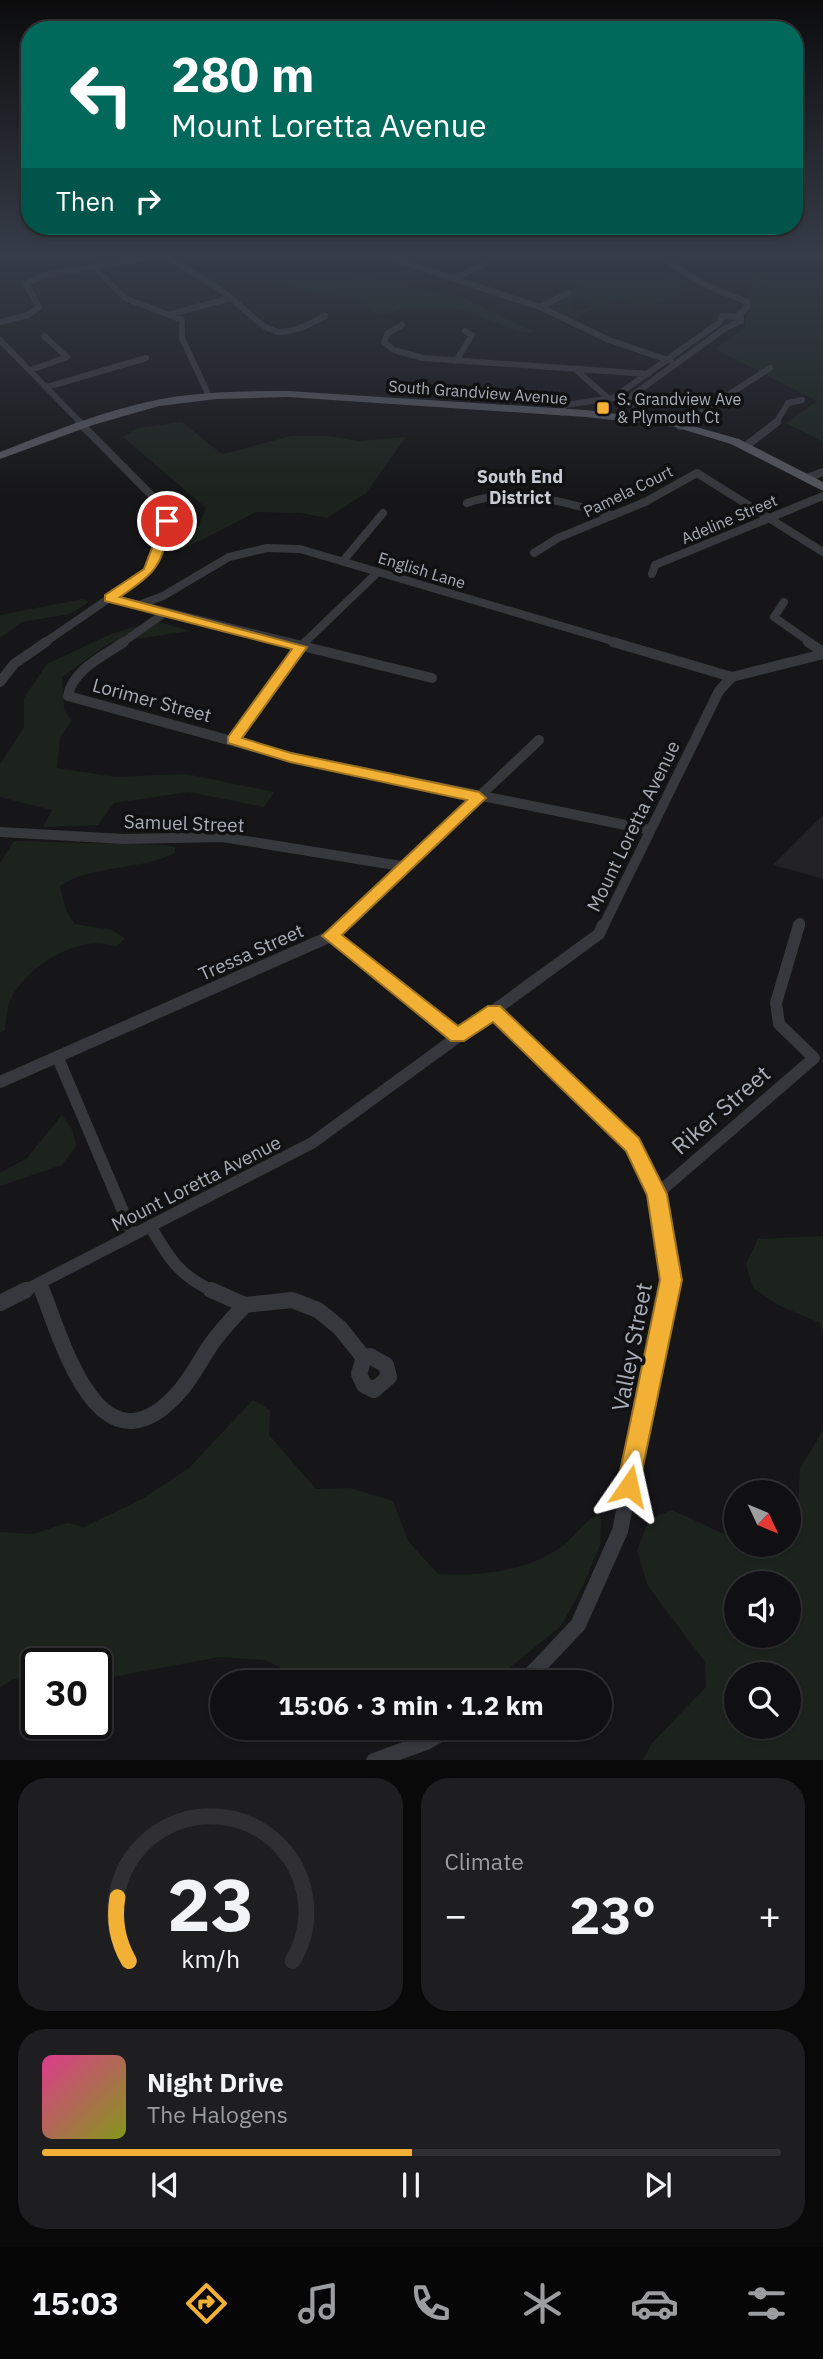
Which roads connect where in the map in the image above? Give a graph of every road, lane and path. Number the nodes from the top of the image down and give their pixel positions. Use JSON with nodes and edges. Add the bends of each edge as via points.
{"nodes":[{"id":1,"x":182,"y":334,"type":"edge"},
{"id":2,"x":390,"y":334,"type":"edge"},
{"id":3,"x":470,"y":334,"type":"edge"},
{"id":4,"x":598,"y":334,"type":"edge"},
{"id":5,"x":703,"y":334,"type":"edge"},
{"id":6,"x":721,"y":334,"type":"edge"},
{"id":7,"x":44,"y":336,"type":"dead end"},
{"id":8,"x":0,"y":340,"type":"edge"},
{"id":9,"x":3,"y":348,"type":"edge"},
{"id":10,"x":146,"y":358,"type":"dead end"},
{"id":11,"x":667,"y":360,"type":"junction"},
{"id":12,"x":456,"y":361,"type":"junction"},
{"id":13,"x":677,"y":363,"type":"junction"},
{"id":14,"x":770,"y":368,"type":"dead end"},
{"id":15,"x":575,"y":369,"type":"junction"},
{"id":16,"x":653,"y":369,"type":"junction"},
{"id":17,"x":31,"y":370,"type":"junction"},
{"id":18,"x":637,"y":373,"type":"junction"},
{"id":19,"x":646,"y":374,"type":"junction"},
{"id":20,"x":657,"y":377,"type":"junction"},
{"id":21,"x":47,"y":387,"type":"junction"},
{"id":22,"x":626,"y":389,"type":"junction"},
{"id":23,"x":637,"y":392,"type":"junction"},
{"id":24,"x":208,"y":393,"type":"junction"},
{"id":25,"x":609,"y":399,"type":"junction"},
{"id":26,"x":802,"y":401,"type":"dead end"},
{"id":27,"x":563,"y":409,"type":"junction"},
{"id":28,"x":636,"y":414,"type":"junction"},
{"id":29,"x":682,"y":423,"type":"junction"},
{"id":30,"x":79,"y":425,"type":"junction"},
{"id":31,"x":750,"y":444,"type":"junction"},
{"id":32,"x":0,"y":456,"type":"edge"},
{"id":33,"x":818,"y":476,"type":"edge"},
{"id":34,"x":823,"y":487,"type":"edge"},
{"id":35,"x":823,"y":496,"type":"edge"},
{"id":36,"x":467,"y":503,"type":"dead end"},
{"id":37,"x":383,"y":513,"type":"dead end"},
{"id":38,"x":612,"y":515,"type":"junction"},
{"id":39,"x":770,"y":516,"type":"junction"},
{"id":40,"x":823,"y":552,"type":"edge"},
{"id":41,"x":534,"y":553,"type":"dead end"},
{"id":42,"x":343,"y":561,"type":"junction"},
{"id":43,"x":378,"y":572,"type":"junction"},
{"id":44,"x":652,"y":574,"type":"dead end"},
{"id":45,"x":110,"y":598,"type":"junction"},
{"id":46,"x":785,"y":602,"type":"dead end"},
{"id":47,"x":139,"y":605,"type":"junction"},
{"id":48,"x":166,"y":612,"type":"junction"},
{"id":49,"x":300,"y":647,"type":"junction"},
{"id":50,"x":823,"y":653,"type":"edge"},
{"id":51,"x":732,"y":677,"type":"junction"},
{"id":52,"x":432,"y":678,"type":"dead end"},
{"id":53,"x":0,"y":682,"type":"edge"},
{"id":54,"x":233,"y":740,"type":"junction"},
{"id":55,"x":538,"y":740,"type":"dead end"},
{"id":56,"x":479,"y":798,"type":"junction"},
{"id":57,"x":650,"y":830,"type":"junction"},
{"id":58,"x":0,"y":832,"type":"edge"},
{"id":59,"x":407,"y":867,"type":"junction"},
{"id":60,"x":800,"y":923,"type":"dead end"},
{"id":61,"x":331,"y":936,"type":"junction"},
{"id":62,"x":494,"y":1012,"type":"junction"},
{"id":63,"x":457,"y":1036,"type":"junction"},
{"id":64,"x":58,"y":1058,"type":"junction"},
{"id":65,"x":0,"y":1082,"type":"edge"},
{"id":66,"x":657,"y":1194,"type":"junction"},
{"id":67,"x":150,"y":1226,"type":"junction"},
{"id":68,"x":133,"y":1235,"type":"junction"},
{"id":69,"x":40,"y":1283,"type":"junction"},
{"id":70,"x":0,"y":1304,"type":"edge"},
{"id":71,"x":245,"y":1305,"type":"junction"},
{"id":72,"x":364,"y":1358,"type":"dead end"},
{"id":73,"x":535,"y":1670,"type":"edge"},
{"id":74,"x":429,"y":1740,"type":"edge"},
{"id":75,"x":374,"y":1760,"type":"edge"}],
"edges":[{"from":1,"to":24,"type":"street"},
{"from":2,"to":12,"type":"street","via":[[384,339],[389,347]]},
{"from":3,"to":12,"type":"street"},
{"from":4,"to":11,"type":"street"},
{"from":5,"to":11,"type":"street"},
{"from":6,"to":13,"type":"street"},
{"from":7,"to":17,"type":"street","via":[[67,357]]},
{"from":8,"to":9,"type":"street"},
{"from":9,"to":17,"type":"street"},
{"from":10,"to":21,"type":"street"},
{"from":11,"to":13,"type":"street"},
{"from":11,"to":16,"type":"street"},
{"from":12,"to":15,"type":"street"},
{"from":13,"to":20,"type":"street"},
{"from":14,"to":29,"type":"street"},
{"from":15,"to":18,"type":"street"},
{"from":15,"to":25,"type":"street"},
{"from":16,"to":18,"type":"street"},
{"from":16,"to":19,"type":"street"},
{"from":17,"to":21,"type":"street"},
{"from":18,"to":19,"type":"street"},
{"from":19,"to":20,"type":"street"},
{"from":19,"to":22,"type":"street"},
{"from":20,"to":23,"type":"street"},
{"from":21,"to":30,"type":"street"},
{"from":22,"to":23,"type":"street"},
{"from":22,"to":25,"type":"street"},
{"from":23,"to":28,"type":"street","via":[[628,401]]},
{"from":24,"to":27,"type":"main road","name":"South Grandview Avenue"},
{"from":24,"to":30,"type":"main road","name":"South Grandview Avenue"},
{"from":25,"to":27,"type":"street"},
{"from":26,"to":31,"type":"street","via":[[788,403],[775,426]]},
{"from":27,"to":28,"type":"main road","name":"South Grandview Avenue"},
{"from":28,"to":29,"type":"main road","name":"South Grandview Avenue"},
{"from":29,"to":31,"type":"main road","name":"South Grandview Avenue"},
{"from":30,"to":32,"type":"main road","name":"South Grandview Avenue"},
{"from":30,"to":45,"type":"street","via":[[165,509],[167,521],[149,571]]},
{"from":31,"to":33,"type":"main road","name":"South Grandview Avenue"},
{"from":33,"to":34,"type":"main road","name":"South Grandview Avenue"},
{"from":35,"to":39,"type":"street","name":"Adeline Street"},
{"from":36,"to":38,"type":"street","via":[[480,496],[506,493]]},
{"from":37,"to":42,"type":"street"},
{"from":38,"to":39,"type":"street","name":"Pamela Court","via":[[697,473]]},
{"from":38,"to":41,"type":"street","name":"Pamela Court"},
{"from":39,"to":40,"type":"street"},
{"from":39,"to":44,"type":"street","name":"Adeline Street","via":[[655,565]]},
{"from":42,"to":43,"type":"street","name":"English Lane"},
{"from":42,"to":47,"type":"street","name":"English Lane","via":[[300,549],[267,548],[229,556],[163,596]]},
{"from":43,"to":49,"type":"street"},
{"from":43,"to":51,"type":"street","name":"English Lane"},
{"from":45,"to":47,"type":"street"},
{"from":45,"to":53,"type":"street","via":[[15,664]]},
{"from":46,"to":50,"type":"street","via":[[774,617]]},
{"from":47,"to":48,"type":"street"},
{"from":48,"to":49,"type":"street"},
{"from":48,"to":54,"type":"street","name":"Lorimer Street","via":[[81,672],[70,684],[68,696]]},
{"from":49,"to":52,"type":"street"},
{"from":49,"to":54,"type":"street"},
{"from":50,"to":51,"type":"street"},
{"from":51,"to":57,"type":"street","name":"Mount Loretta Avenue","via":[[719,691]]},
{"from":54,"to":56,"type":"street"},
{"from":55,"to":56,"type":"street","name":"Tressa Street"},
{"from":56,"to":57,"type":"street"},
{"from":56,"to":59,"type":"street","name":"Tressa Street"},
{"from":57,"to":62,"type":"street","name":"Mount Loretta Avenue","via":[[598,934]]},
{"from":58,"to":59,"type":"street","name":"Samuel Street","via":[[124,839],[222,837]]},
{"from":59,"to":61,"type":"street","name":"Tressa Street"},
{"from":60,"to":66,"type":"street","name":"Riker Street","via":[[776,1003],[779,1024],[814,1058]]},
{"from":61,"to":63,"type":"street"},
{"from":61,"to":64,"type":"street","name":"Tressa Street"},
{"from":62,"to":63,"type":"street","name":"Mount Loretta Avenue"},
{"from":62,"to":66,"type":"street","name":"Valley Street","via":[[632,1144]]},
{"from":63,"to":67,"type":"street","name":"Mount Loretta Avenue","via":[[312,1143]]},
{"from":64,"to":65,"type":"street","name":"Tressa Street"},
{"from":64,"to":68,"type":"street"},
{"from":66,"to":73,"type":"street","name":"Valley Street","via":[[671,1280],[620,1531],[578,1625]]},
{"from":67,"to":68,"type":"street","name":"Mount Loretta Avenue"},
{"from":67,"to":71,"type":"street","via":[[163,1252],[183,1274]]},
{"from":68,"to":69,"type":"street","name":"Mount Loretta Avenue"},
{"from":69,"to":70,"type":"street","name":"Mount Loretta Avenue"},
{"from":69,"to":71,"type":"street","via":[[83,1390],[99,1412],[116,1420],[136,1420],[175,1396],[221,1330]]},
{"from":71,"to":72,"type":"street","via":[[292,1300],[318,1310]]},
{"from":74,"to":75,"type":"street"}]}
